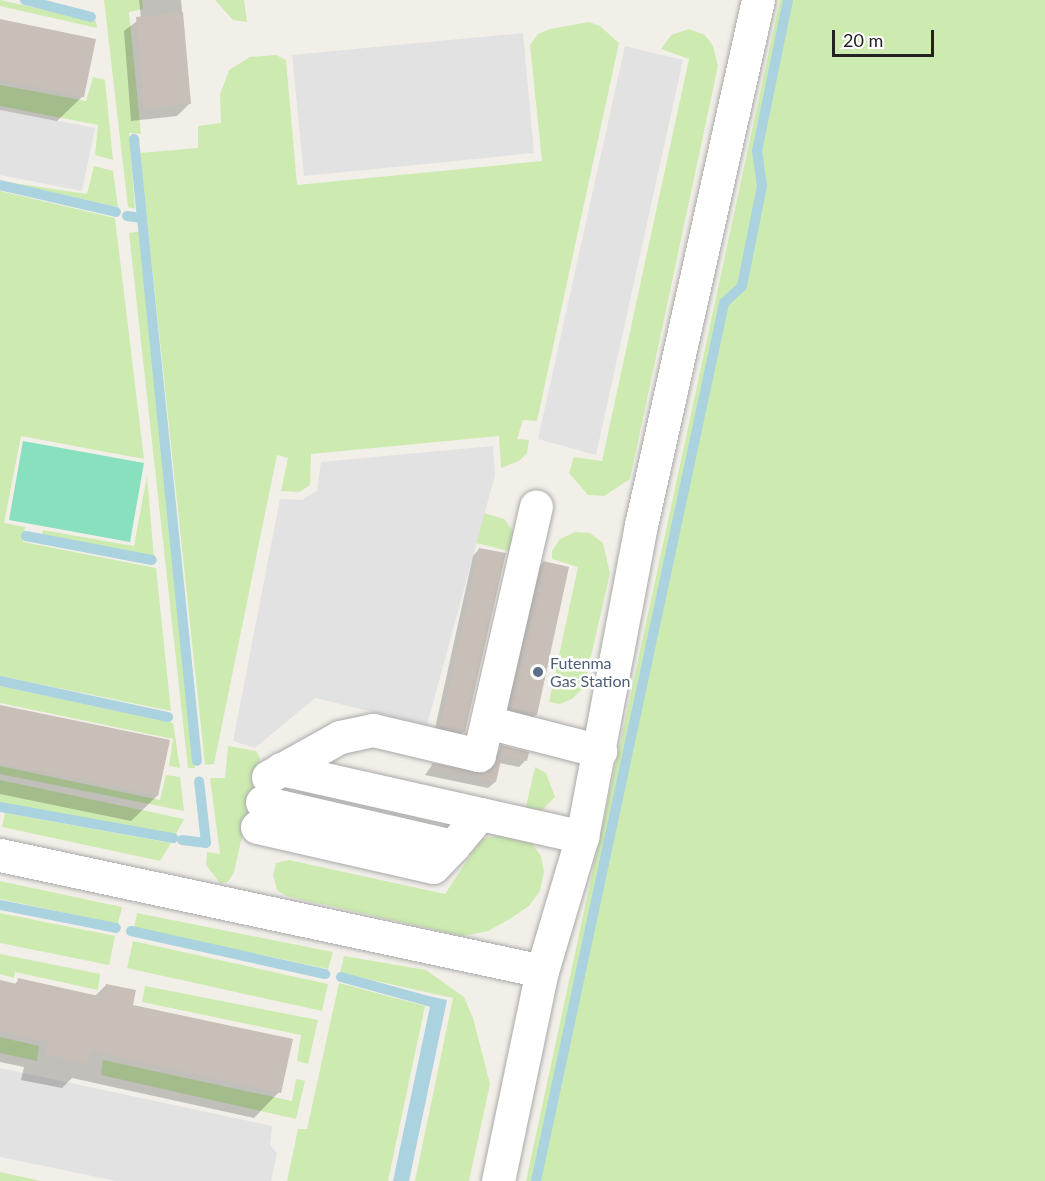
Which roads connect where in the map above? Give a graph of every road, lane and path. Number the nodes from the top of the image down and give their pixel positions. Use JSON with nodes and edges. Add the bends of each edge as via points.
{"nodes":[{"id":1,"x":758,"y":0,"type":"edge"},
{"id":2,"x":536,"y":506,"type":"dead end"},
{"id":3,"x":487,"y":722,"type":"junction"},
{"id":4,"x":600,"y":751,"type":"junction"},
{"id":5,"x":267,"y":794,"type":"junction"},
{"id":6,"x":480,"y":814,"type":"junction"},
{"id":7,"x":582,"y":837,"type":"junction"},
{"id":8,"x":0,"y":855,"type":"edge"},
{"id":9,"x":542,"y":971,"type":"junction"},
{"id":10,"x":498,"y":1181,"type":"edge"}],
"edges":[{"from":1,"to":4,"type":"lane","via":[[641,525]]},
{"from":2,"to":3,"type":"lane"},
{"from":3,"to":4,"type":"lane"},
{"from":3,"to":5,"type":"lane","via":[[479,755],[374,730],[340,737]]},
{"from":4,"to":7,"type":"lane"},
{"from":5,"to":6,"type":"lane"},
{"from":5,"to":6,"type":"lane","via":[[453,846]]},
{"from":6,"to":7,"type":"lane"},
{"from":7,"to":9,"type":"lane"},
{"from":8,"to":9,"type":"lane"},
{"from":9,"to":10,"type":"lane"}]}
